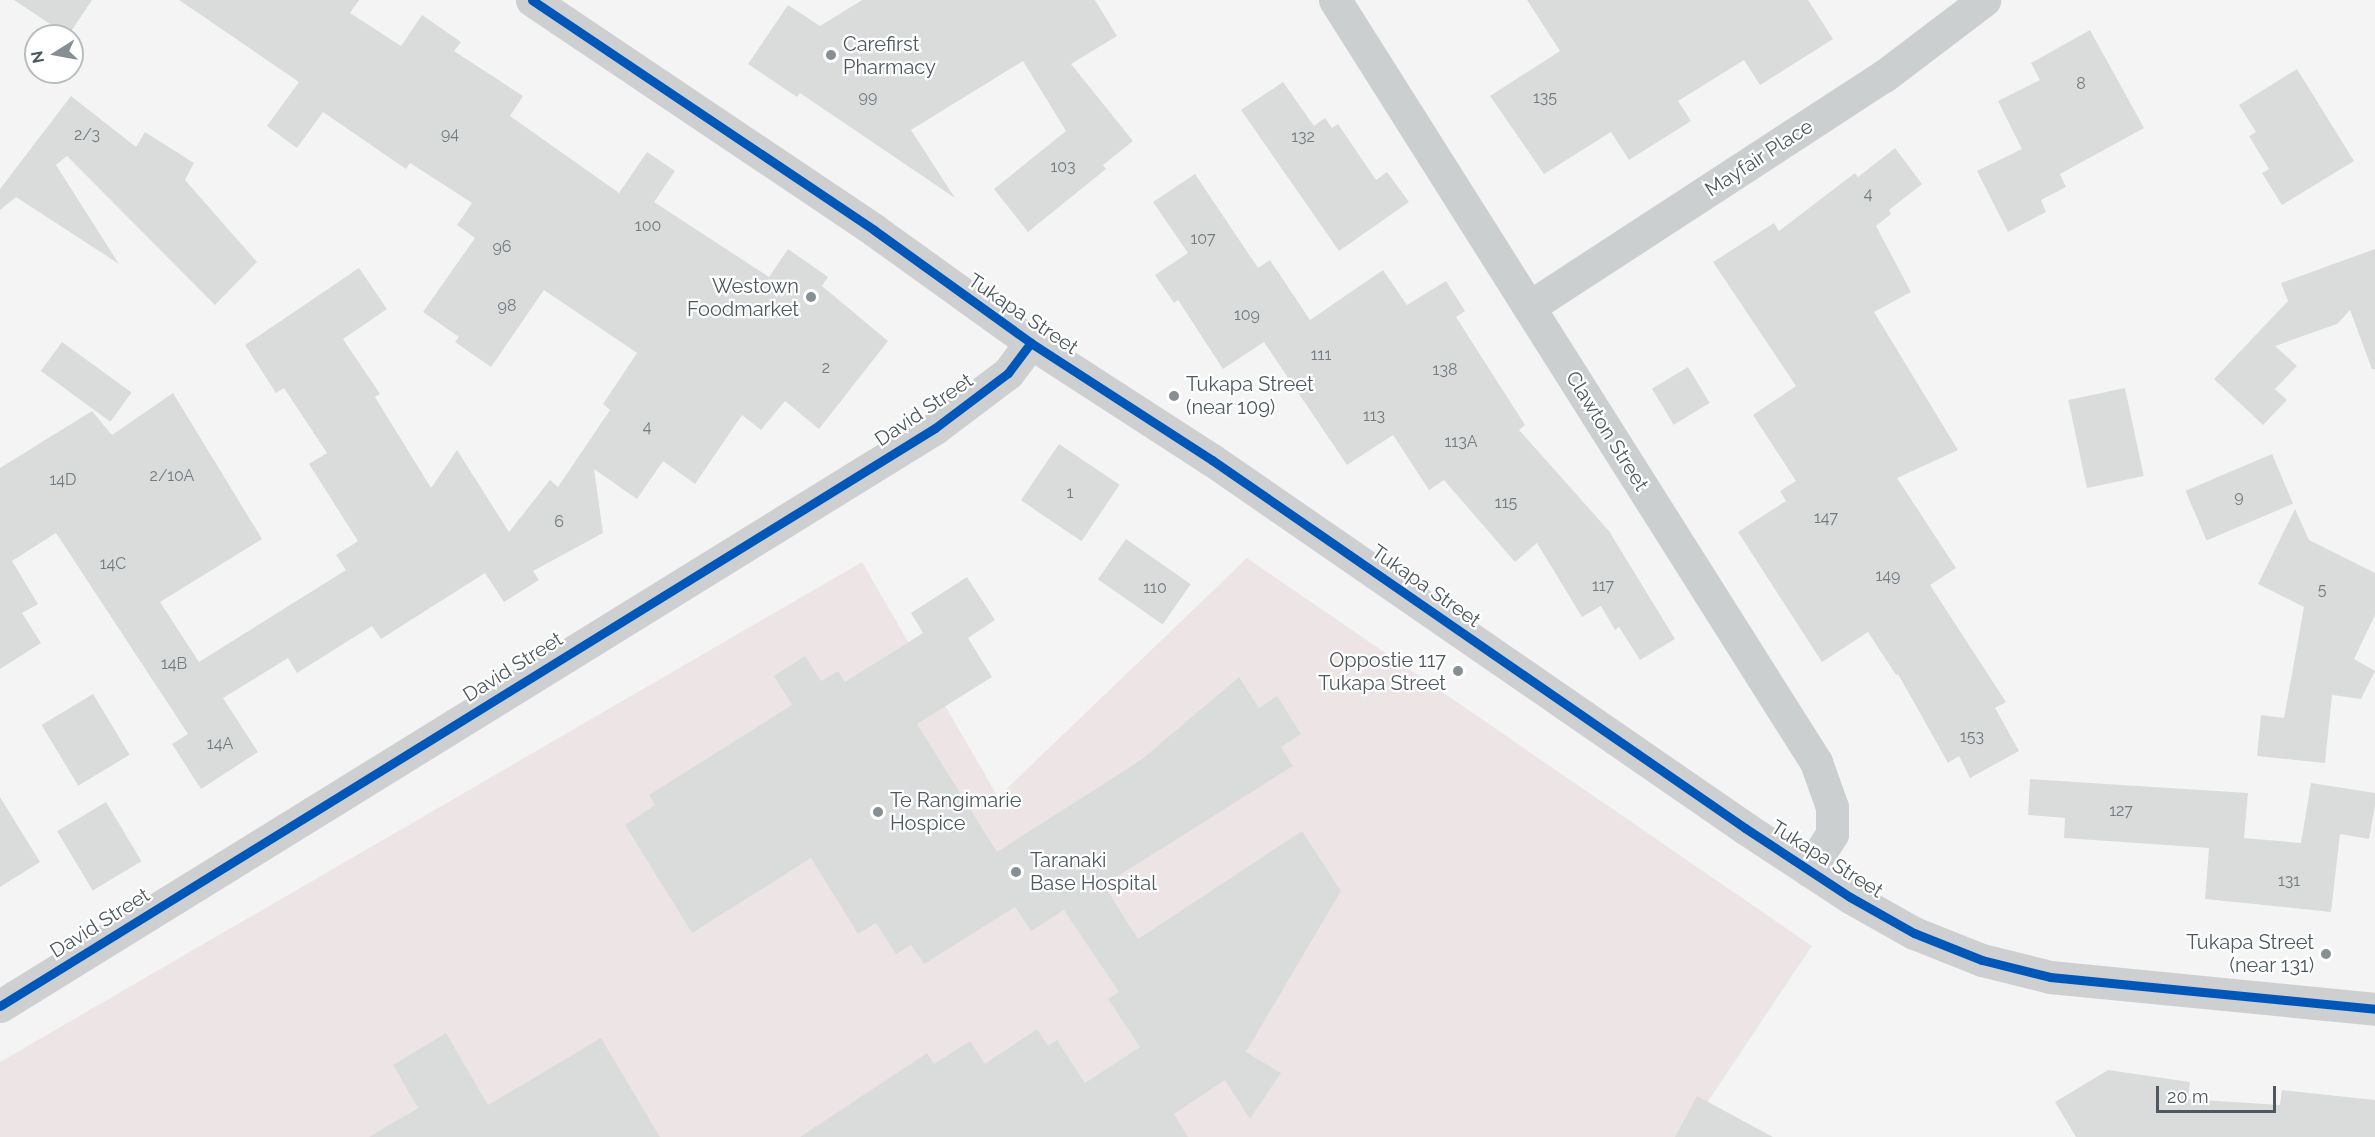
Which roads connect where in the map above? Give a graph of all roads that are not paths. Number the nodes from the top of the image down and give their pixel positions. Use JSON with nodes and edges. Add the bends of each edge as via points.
{"nodes":[{"id":1,"x":532,"y":0,"type":"edge"},
{"id":2,"x":1335,"y":0,"type":"edge"},
{"id":3,"x":1984,"y":0,"type":"edge"},
{"id":4,"x":1529,"y":307,"type":"junction"},
{"id":5,"x":1031,"y":343,"type":"junction"},
{"id":6,"x":1809,"y":870,"type":"junction"},
{"id":7,"x":0,"y":1006,"type":"edge"},
{"id":8,"x":2375,"y":1009,"type":"edge"}],
"edges":[{"from":1,"to":5,"type":"main road","name":"Tukapa Street","via":[[864,223]]},
{"from":2,"to":4,"type":"street","name":"Clawton Street"},
{"from":3,"to":4,"type":"street","name":"Mayfair Place","via":[[1884,76]]},
{"from":4,"to":6,"type":"street","name":"Clawton Street","via":[[1816,762],[1832,807],[1832,834]]},
{"from":5,"to":6,"type":"main road","name":"Tukapa Street","via":[[1212,460]]},
{"from":5,"to":7,"type":"main road","name":"David Street","via":[[1008,373],[935,428]]},
{"from":6,"to":8,"type":"main road","name":"Tukapa Street","via":[[1914,933],[1982,960],[2050,976]]}]}
